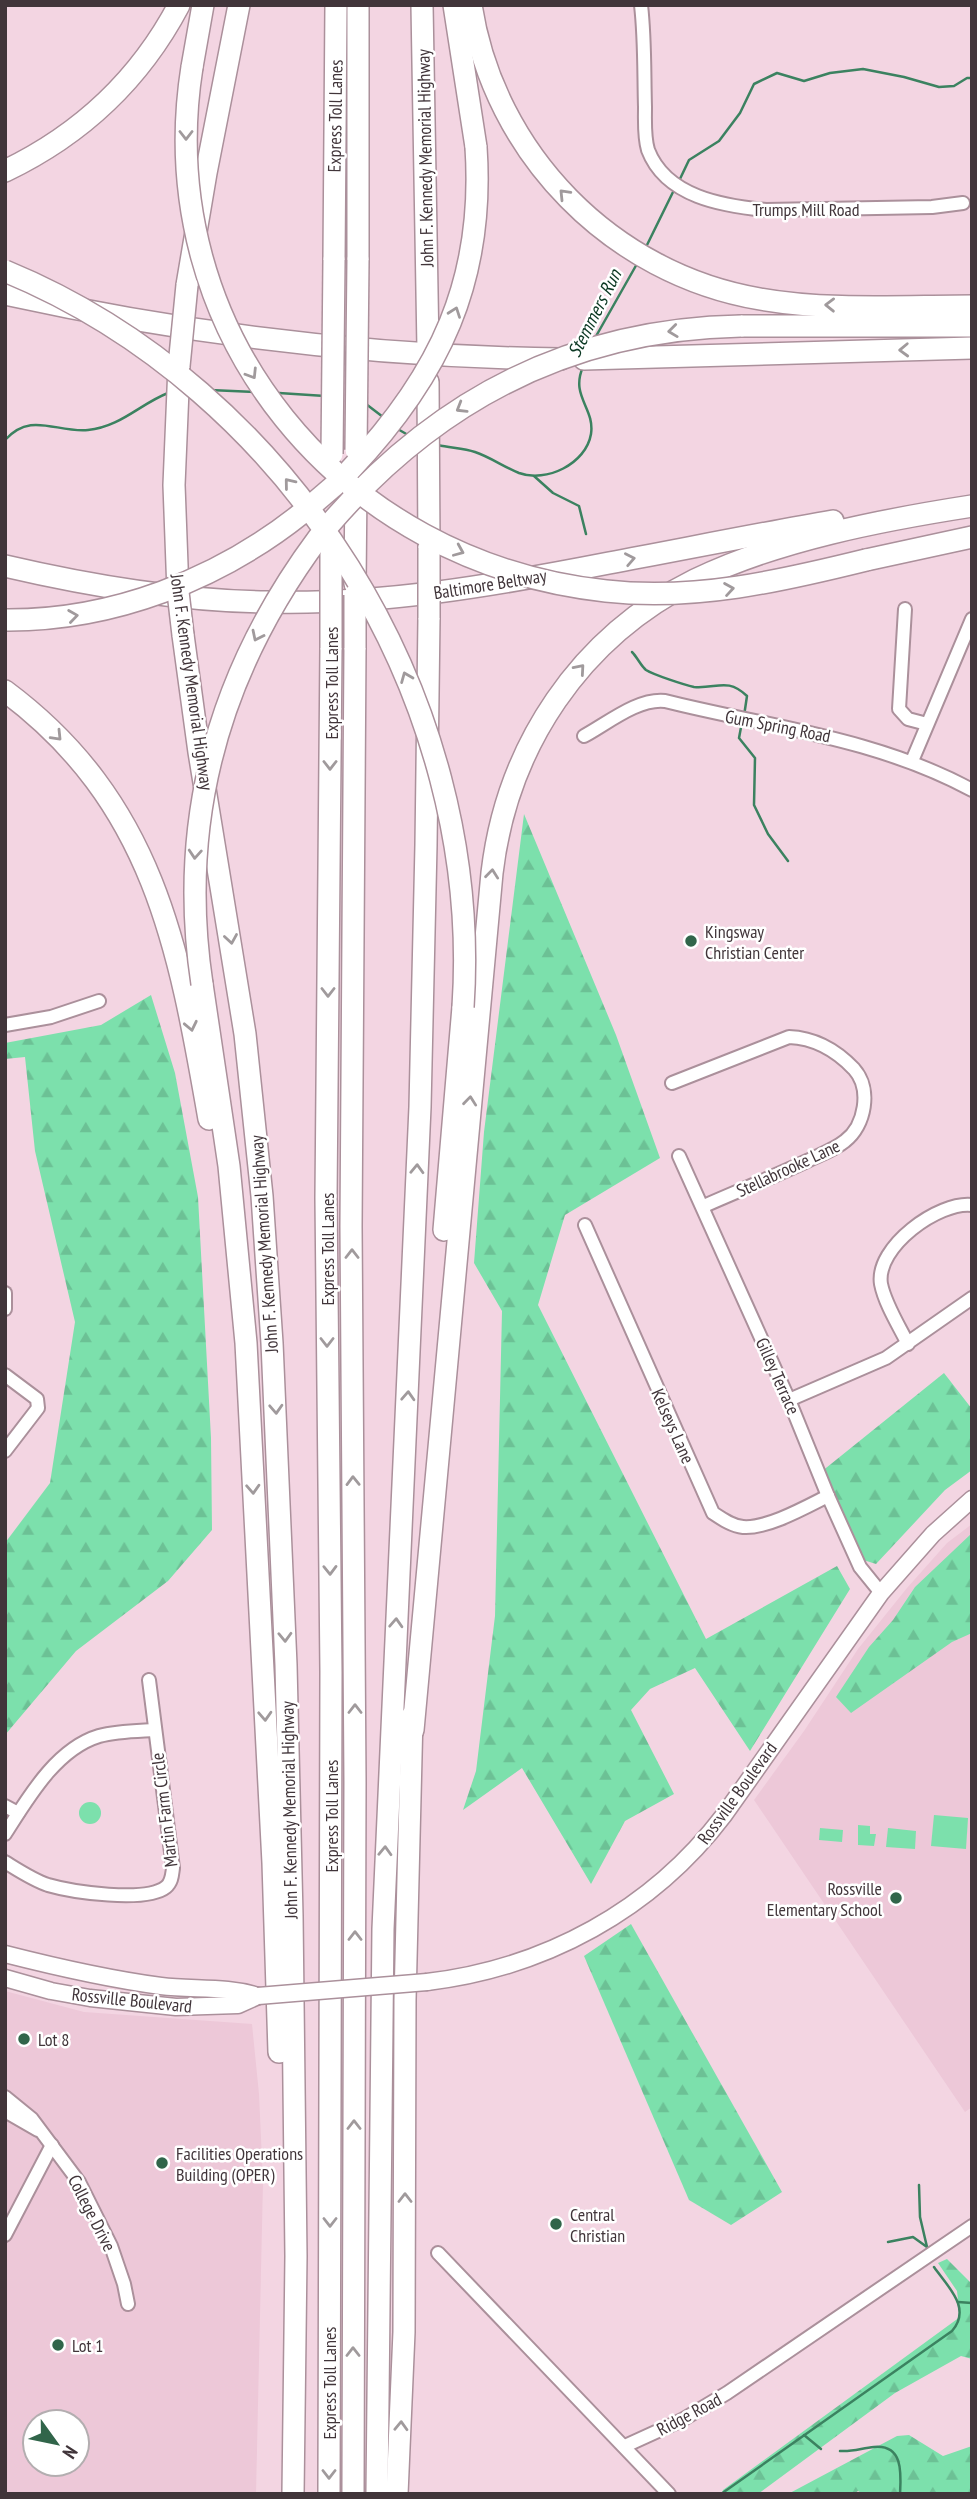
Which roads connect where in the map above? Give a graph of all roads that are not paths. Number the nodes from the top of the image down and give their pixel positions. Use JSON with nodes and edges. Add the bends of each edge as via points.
{"nodes":[{"id":1,"x":179,"y":5,"type":"edge"},
{"id":2,"x":203,"y":5,"type":"edge"},
{"id":3,"x":239,"y":5,"type":"edge"},
{"id":4,"x":336,"y":5,"type":"edge"},
{"id":5,"x":358,"y":5,"type":"edge"},
{"id":6,"x":422,"y":5,"type":"edge"},
{"id":7,"x":454,"y":5,"type":"edge"},
{"id":8,"x":471,"y":5,"type":"edge"},
{"id":9,"x":641,"y":5,"type":"edge"},
{"id":10,"x":5,"y":171,"type":"edge"},
{"id":11,"x":963,"y":203,"type":"dead end"},
{"id":12,"x":5,"y":271,"type":"edge"},
{"id":13,"x":5,"y":294,"type":"edge"},
{"id":14,"x":972,"y":306,"type":"edge"},
{"id":15,"x":972,"y":326,"type":"edge"},
{"id":16,"x":972,"y":348,"type":"edge"},
{"id":17,"x":972,"y":497,"type":"edge"},
{"id":18,"x":972,"y":506,"type":"edge"},
{"id":19,"x":972,"y":537,"type":"edge"},
{"id":20,"x":5,"y":566,"type":"edge"},
{"id":21,"x":905,"y":609,"type":"dead end"},
{"id":22,"x":972,"y":619,"type":"edge"},
{"id":23,"x":5,"y":620,"type":"edge"},
{"id":24,"x":5,"y":691,"type":"edge"},
{"id":25,"x":927,"y":724,"type":"junction"},
{"id":26,"x":584,"y":736,"type":"dead end"},
{"id":27,"x":912,"y":761,"type":"junction"},
{"id":28,"x":972,"y":790,"type":"edge"},
{"id":29,"x":99,"y":1001,"type":"dead end"},
{"id":30,"x":5,"y":1025,"type":"edge"},
{"id":31,"x":672,"y":1083,"type":"dead end"},
{"id":32,"x":679,"y":1156,"type":"dead end"},
{"id":33,"x":972,"y":1205,"type":"edge"},
{"id":34,"x":704,"y":1206,"type":"junction"},
{"id":35,"x":584,"y":1225,"type":"dead end"},
{"id":36,"x":5,"y":1293,"type":"edge"},
{"id":37,"x":972,"y":1298,"type":"edge"},
{"id":38,"x":5,"y":1309,"type":"edge"},
{"id":39,"x":908,"y":1344,"type":"junction"},
{"id":40,"x":5,"y":1375,"type":"edge"},
{"id":41,"x":789,"y":1400,"type":"junction"},
{"id":42,"x":249,"y":1421,"type":"junction"},
{"id":43,"x":5,"y":1451,"type":"edge"},
{"id":44,"x":828,"y":1496,"type":"junction"},
{"id":45,"x":972,"y":1499,"type":"edge"},
{"id":46,"x":881,"y":1593,"type":"junction"},
{"id":47,"x":149,"y":1680,"type":"dead end"},
{"id":48,"x":154,"y":1730,"type":"junction"},
{"id":49,"x":412,"y":1730,"type":"junction"},
{"id":50,"x":5,"y":1806,"type":"edge"},
{"id":51,"x":18,"y":1813,"type":"junction"},
{"id":52,"x":5,"y":1834,"type":"edge"},
{"id":53,"x":5,"y":1862,"type":"edge"},
{"id":54,"x":5,"y":1954,"type":"edge"},
{"id":55,"x":5,"y":1978,"type":"edge"},
{"id":56,"x":258,"y":1996,"type":"junction"},
{"id":57,"x":5,"y":2097,"type":"edge"},
{"id":58,"x":5,"y":2111,"type":"edge"},
{"id":59,"x":38,"y":2130,"type":"junction"},
{"id":60,"x":52,"y":2144,"type":"junction"},
{"id":61,"x":972,"y":2226,"type":"edge"},
{"id":62,"x":5,"y":2235,"type":"edge"},
{"id":63,"x":438,"y":2253,"type":"dead end"},
{"id":64,"x":128,"y":2305,"type":"dead end"},
{"id":65,"x":293,"y":2345,"type":"junction"},
{"id":66,"x":625,"y":2446,"type":"junction"},
{"id":67,"x":293,"y":2494,"type":"edge"},
{"id":68,"x":329,"y":2494,"type":"edge"},
{"id":69,"x":353,"y":2494,"type":"edge"},
{"id":70,"x":377,"y":2494,"type":"edge"},
{"id":71,"x":397,"y":2494,"type":"edge"},
{"id":72,"x":669,"y":2494,"type":"edge"}],
"edges":[{"from":1,"to":10,"type":"highway","via":[[140,66],[98,110],[55,144]]},
{"from":2,"to":19,"type":"highway","one_way":true,"bridge":true,"via":[[186,124],[188,187],[199,247],[242,359],[285,421],[363,497],[423,535],[486,563],[536,579],[644,594],[715,591]]},
{"from":3,"to":65,"type":"highway","name":"John F. Kennedy Memorial Highway","one_way":true,"bridge":true,"via":[[187,285],[175,413],[174,485],[183,635],[240,999],[267,1250],[292,1916]]},
{"from":4,"to":68,"type":"highway","name":"Express Toll Lanes","one_way":true,"bridge":true,"via":[[326,1198],[331,1672]]},
{"from":69,"to":5,"type":"highway","name":"Express Toll Lanes","one_way":true,"bridge":true,"via":[[351,1226]]},
{"from":70,"to":6,"type":"highway","name":"John F. Kennedy Memorial Highway","one_way":true,"bridge":true,"via":[[383,1915],[420,1107],[426,845],[428,282]]},
{"from":23,"to":7,"type":"highway","one_way":true,"bridge":true,"via":[[90,614],[151,596],[232,560],[326,494],[376,442],[413,394],[453,319],[476,225],[476,147]]},
{"from":14,"to":8,"type":"highway","one_way":true,"via":[[784,303],[731,293],[670,272],[614,239],[567,198],[524,144],[492,80]]},
{"from":9,"to":11,"type":"street","name":"Trumps Mill Road","via":[[646,141],[654,161],[676,183],[705,200],[766,210]]},
{"from":49,"to":12,"type":"highway","one_way":true,"bridge":true,"via":[[447,1180],[463,1007],[461,892],[442,785],[398,659],[344,558],[269,459],[190,383],[115,329]]},
{"from":16,"to":13,"type":"highway","one_way":true,"via":[[493,358],[270,339],[104,315]]},
{"from":15,"to":42,"type":"highway","one_way":true,"bridge":true,"via":[[741,326],[679,330],[581,351],[515,379],[447,417],[408,446],[329,525],[291,576],[260,630],[231,696],[208,767],[194,869],[195,931],[239,1255]]},
{"from":20,"to":17,"type":"highway","name":"Baltimore Beltway","one_way":true,"via":[[92,584],[205,598],[277,603],[374,599],[513,581]]},
{"from":49,"to":18,"type":"highway","one_way":true,"via":[[492,873],[502,814],[524,754],[557,697],[600,647],[650,606],[694,581],[768,552],[832,534]]},
{"from":21,"to":25,"type":"street","via":[[899,709],[908,719]]},
{"from":22,"to":25,"type":"street"},
{"from":24,"to":42,"type":"highway","one_way":true,"via":[[47,725],[98,783],[130,832],[162,906],[217,1166]]},
{"from":25,"to":27,"type":"street"},
{"from":26,"to":27,"type":"street","name":"Gum Spring Road","via":[[658,700],[847,740]]},
{"from":27,"to":28,"type":"street","name":"Gum Spring Road"},
{"from":29,"to":30,"type":"street","via":[[51,1017]]},
{"from":31,"to":34,"type":"street","name":"Stellabrooke Lane","via":[[789,1037],[817,1041],[857,1072],[864,1088],[862,1118],[845,1142]]},
{"from":32,"to":34,"type":"street","name":"Gilley Terrace"},
{"from":33,"to":39,"type":"street","via":[[943,1209],[892,1247],[885,1259],[881,1283]]},
{"from":34,"to":41,"type":"street","name":"Gilley Terrace"},
{"from":35,"to":44,"type":"street","name":"Kelseys Lane","via":[[713,1513],[734,1525],[757,1527]]},
{"from":36,"to":38,"type":"street"},
{"from":37,"to":39,"type":"street"},
{"from":39,"to":41,"type":"street"},
{"from":40,"to":43,"type":"street","via":[[39,1403]]},
{"from":41,"to":44,"type":"street","name":"Gilley Terrace"},
{"from":42,"to":65,"type":"highway","one_way":true,"via":[[275,1903],[283,2248]]},
{"from":44,"to":46,"type":"street","name":"Gilley Terrace","via":[[860,1567]]},
{"from":45,"to":46,"type":"main road","name":"Rossville Boulevard","via":[[933,1534]]},
{"from":46,"to":56,"type":"main road","name":"Rossville Boulevard","bridge":true,"via":[[713,1830],[660,1883],[607,1922],[552,1951],[499,1969],[427,1982]]},
{"from":47,"to":48,"type":"street","name":"Martin Farm Circle"},
{"from":48,"to":51,"type":"street","name":"Martin Farm Circle","via":[[87,1741],[57,1763]]},
{"from":48,"to":53,"type":"street","name":"Martin Farm Circle","via":[[173,1868],[167,1886],[130,1894],[86,1893],[45,1884]]},
{"from":71,"to":49,"type":"highway","one_way":true,"via":[[404,2332],[405,1986]]},
{"from":50,"to":51,"type":"street"},
{"from":51,"to":52,"type":"street","name":"Martin Farm Circle"},
{"from":54,"to":56,"type":"main road","name":"Rossville Boulevard","via":[[131,1981],[238,1989]]},
{"from":55,"to":56,"type":"main road","name":"Rossville Boulevard","via":[[90,1998],[176,2007],[238,2005]]},
{"from":57,"to":59,"type":"street","name":"College Drive","via":[[26,2112]]},
{"from":58,"to":59,"type":"street","name":"College Drive"},
{"from":59,"to":60,"type":"street","name":"College Drive"},
{"from":60,"to":62,"type":"street"},
{"from":60,"to":64,"type":"street","name":"College Drive","via":[[91,2201],[111,2246]]},
{"from":61,"to":66,"type":"street","name":"Ridge Road","via":[[727,2393]]},
{"from":63,"to":66,"type":"street"},
{"from":65,"to":67,"type":"highway","name":"John F. Kennedy Memorial Highway"},
{"from":66,"to":72,"type":"street"}]}
